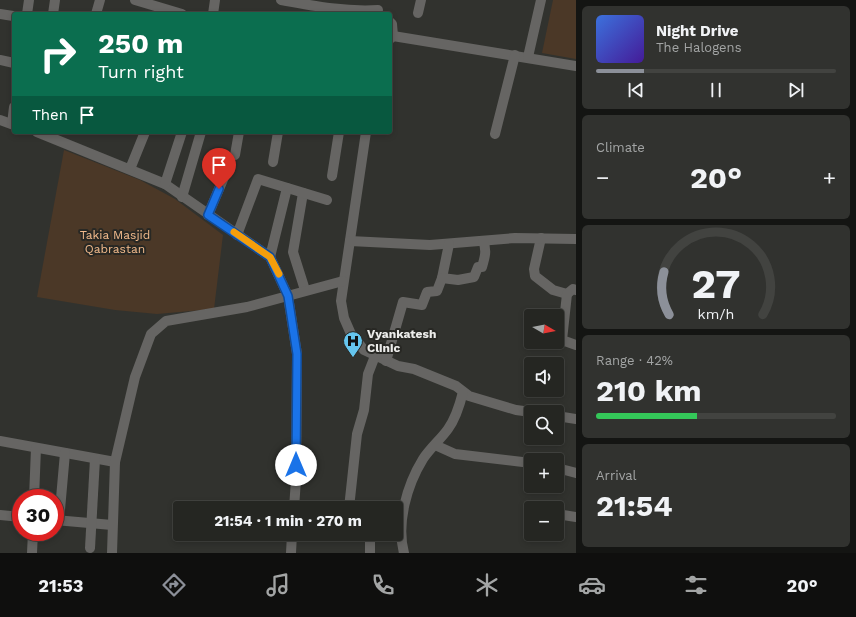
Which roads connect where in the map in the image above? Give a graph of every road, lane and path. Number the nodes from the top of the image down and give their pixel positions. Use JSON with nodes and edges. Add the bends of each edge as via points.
{"nodes":[{"id":1,"x":30,"y":0,"type":"edge"},
{"id":2,"x":55,"y":0,"type":"edge"},
{"id":3,"x":100,"y":0,"type":"edge"},
{"id":4,"x":135,"y":0,"type":"edge"},
{"id":5,"x":215,"y":0,"type":"edge"},
{"id":6,"x":281,"y":0,"type":"edge"},
{"id":7,"x":422,"y":0,"type":"edge"},
{"id":8,"x":540,"y":0,"type":"edge"},
{"id":9,"x":379,"y":8,"type":"edge"},
{"id":10,"x":150,"y":9,"type":"edge"},
{"id":11,"x":27,"y":12,"type":"edge"},
{"id":12,"x":53,"y":12,"type":"edge"},
{"id":13,"x":97,"y":12,"type":"edge"},
{"id":14,"x":169,"y":12,"type":"edge"},
{"id":15,"x":213,"y":12,"type":"edge"},
{"id":16,"x":418,"y":12,"type":"dead end"},
{"id":17,"x":0,"y":14,"type":"edge"},
{"id":18,"x":12,"y":16,"type":"edge"},
{"id":19,"x":392,"y":24,"type":"edge"},
{"id":20,"x":392,"y":38,"type":"edge"},
{"id":21,"x":516,"y":55,"type":"junction"},
{"id":22,"x":528,"y":57,"type":"junction"},
{"id":23,"x":0,"y":60,"type":"edge"},
{"id":24,"x":12,"y":63,"type":"edge"},
{"id":25,"x":576,"y":66,"type":"edge"},
{"id":26,"x":0,"y":120,"type":"edge"},
{"id":27,"x":12,"y":124,"type":"edge"},
{"id":28,"x":42,"y":134,"type":"edge"},
{"id":29,"x":144,"y":134,"type":"edge"},
{"id":30,"x":181,"y":134,"type":"edge"},
{"id":31,"x":200,"y":134,"type":"edge"},
{"id":32,"x":239,"y":134,"type":"edge"},
{"id":33,"x":278,"y":134,"type":"edge"},
{"id":34,"x":339,"y":134,"type":"edge"},
{"id":35,"x":366,"y":134,"type":"edge"},
{"id":36,"x":495,"y":134,"type":"dead end"},
{"id":37,"x":273,"y":162,"type":"dead end"},
{"id":38,"x":130,"y":168,"type":"junction"},
{"id":39,"x":332,"y":176,"type":"dead end"},
{"id":40,"x":165,"y":184,"type":"junction"},
{"id":41,"x":287,"y":188,"type":"junction"},
{"id":42,"x":303,"y":193,"type":"junction"},
{"id":43,"x":182,"y":197,"type":"junction"},
{"id":44,"x":327,"y":200,"type":"dead end"},
{"id":45,"x":208,"y":215,"type":"junction"},
{"id":46,"x":237,"y":235,"type":"junction"},
{"id":47,"x":541,"y":238,"type":"junction"},
{"id":48,"x":576,"y":239,"type":"edge"},
{"id":49,"x":350,"y":241,"type":"junction"},
{"id":50,"x":483,"y":241,"type":"junction"},
{"id":51,"x":449,"y":244,"type":"junction"},
{"id":52,"x":270,"y":257,"type":"junction"},
{"id":53,"x":442,"y":278,"type":"junction"},
{"id":54,"x":343,"y":281,"type":"junction"},
{"id":55,"x":305,"y":290,"type":"junction"},
{"id":56,"x":571,"y":292,"type":"edge"},
{"id":57,"x":288,"y":296,"type":"junction"},
{"id":58,"x":576,"y":345,"type":"edge"},
{"id":59,"x":375,"y":356,"type":"junction"},
{"id":60,"x":386,"y":361,"type":"junction"},
{"id":61,"x":464,"y":392,"type":"junction"},
{"id":62,"x":524,"y":411,"type":"edge"},
{"id":63,"x":564,"y":417,"type":"edge"},
{"id":64,"x":576,"y":419,"type":"edge"},
{"id":65,"x":0,"y":441,"type":"edge"},
{"id":66,"x":435,"y":445,"type":"junction"},
{"id":67,"x":36,"y":448,"type":"junction"},
{"id":68,"x":65,"y":453,"type":"junction"},
{"id":69,"x":95,"y":458,"type":"junction"},
{"id":70,"x":115,"y":462,"type":"junction"},
{"id":71,"x":524,"y":462,"type":"edge"},
{"id":72,"x":564,"y":470,"type":"edge"},
{"id":73,"x":576,"y":473,"type":"edge"},
{"id":74,"x":34,"y":489,"type":"edge"},
{"id":75,"x":61,"y":489,"type":"edge"},
{"id":76,"x":294,"y":501,"type":"edge"},
{"id":77,"x":350,"y":501,"type":"edge"},
{"id":78,"x":0,"y":515,"type":"edge"},
{"id":79,"x":564,"y":515,"type":"edge"},
{"id":80,"x":12,"y":516,"type":"edge"},
{"id":81,"x":576,"y":517,"type":"edge"},
{"id":82,"x":64,"y":521,"type":"edge"},
{"id":83,"x":92,"y":523,"type":"junction"},
{"id":84,"x":112,"y":525,"type":"junction"},
{"id":85,"x":33,"y":541,"type":"edge"},
{"id":86,"x":292,"y":541,"type":"edge"},
{"id":87,"x":370,"y":541,"type":"edge"},
{"id":88,"x":90,"y":548,"type":"dead end"},
{"id":89,"x":32,"y":553,"type":"edge"},
{"id":90,"x":112,"y":553,"type":"edge"},
{"id":91,"x":291,"y":553,"type":"edge"},
{"id":92,"x":370,"y":553,"type":"edge"},
{"id":93,"x":404,"y":553,"type":"edge"}],
"edges":[{"from":1,"to":11,"type":"street"},
{"from":2,"to":12,"type":"street"},
{"from":3,"to":13,"type":"street"},
{"from":4,"to":10,"type":"street"},
{"from":5,"to":15,"type":"street"},
{"from":6,"to":9,"type":"street","via":[[323,8],[359,11]]},
{"from":7,"to":16,"type":"street"},
{"from":8,"to":22,"type":"street"},
{"from":10,"to":14,"type":"street"},
{"from":17,"to":18,"type":"street"},
{"from":19,"to":20,"type":"street"},
{"from":20,"to":21,"type":"street"},
{"from":21,"to":22,"type":"street"},
{"from":21,"to":36,"type":"street"},
{"from":22,"to":25,"type":"street"},
{"from":23,"to":24,"type":"street"},
{"from":26,"to":27,"type":"street"},
{"from":28,"to":38,"type":"street"},
{"from":29,"to":38,"type":"street"},
{"from":30,"to":40,"type":"street"},
{"from":31,"to":43,"type":"street"},
{"from":32,"to":45,"type":"street","via":[[233,159]]},
{"from":33,"to":37,"type":"street"},
{"from":34,"to":39,"type":"street"},
{"from":35,"to":49,"type":"street"},
{"from":38,"to":40,"type":"street"},
{"from":40,"to":43,"type":"street"},
{"from":41,"to":42,"type":"street"},
{"from":41,"to":46,"type":"street","via":[[258,179]]},
{"from":41,"to":52,"type":"street"},
{"from":42,"to":44,"type":"street"},
{"from":42,"to":55,"type":"street","via":[[293,252]]},
{"from":43,"to":45,"type":"street"},
{"from":45,"to":46,"type":"street"},
{"from":46,"to":52,"type":"street"},
{"from":47,"to":48,"type":"street"},
{"from":47,"to":50,"type":"street"},
{"from":47,"to":56,"type":"street","via":[[534,269],[535,276],[553,290]]},
{"from":49,"to":51,"type":"street"},
{"from":49,"to":54,"type":"street"},
{"from":50,"to":51,"type":"street"},
{"from":50,"to":53,"type":"street","via":[[486,248],[485,256],[482,267],[478,267],[474,277],[458,280]]},
{"from":51,"to":53,"type":"street"},
{"from":52,"to":57,"type":"street"},
{"from":53,"to":60,"type":"street","via":[[437,291],[427,292],[422,305],[403,302]]},
{"from":54,"to":55,"type":"street"},
{"from":54,"to":59,"type":"street","via":[[340,301],[344,318],[351,334],[364,350]]},
{"from":55,"to":57,"type":"street"},
{"from":56,"to":58,"type":"street","via":[[562,340]]},
{"from":57,"to":70,"type":"street","via":[[247,307],[166,321],[151,334],[135,377]]},
{"from":57,"to":76,"type":"street","via":[[297,354]]},
{"from":59,"to":60,"type":"street"},
{"from":59,"to":77,"type":"street","via":[[368,374],[364,410],[357,434]]},
{"from":60,"to":61,"type":"street","via":[[414,369],[456,386]]},
{"from":61,"to":62,"type":"street","via":[[469,396]]},
{"from":61,"to":66,"type":"street","via":[[449,428]]},
{"from":63,"to":64,"type":"street"},
{"from":65,"to":67,"type":"street"},
{"from":66,"to":71,"type":"street","via":[[455,454]]},
{"from":66,"to":93,"type":"street","via":[[423,460],[411,485],[402,515],[401,540]]},
{"from":67,"to":68,"type":"street"},
{"from":67,"to":74,"type":"street"},
{"from":68,"to":69,"type":"street"},
{"from":68,"to":75,"type":"street"},
{"from":69,"to":70,"type":"street"},
{"from":69,"to":83,"type":"street"},
{"from":70,"to":84,"type":"street"},
{"from":72,"to":73,"type":"street"},
{"from":78,"to":80,"type":"street"},
{"from":79,"to":81,"type":"street"},
{"from":82,"to":83,"type":"street"},
{"from":83,"to":84,"type":"street"},
{"from":83,"to":88,"type":"street"},
{"from":84,"to":90,"type":"street"},
{"from":85,"to":89,"type":"street"},
{"from":86,"to":91,"type":"street"},
{"from":87,"to":92,"type":"street"}]}
